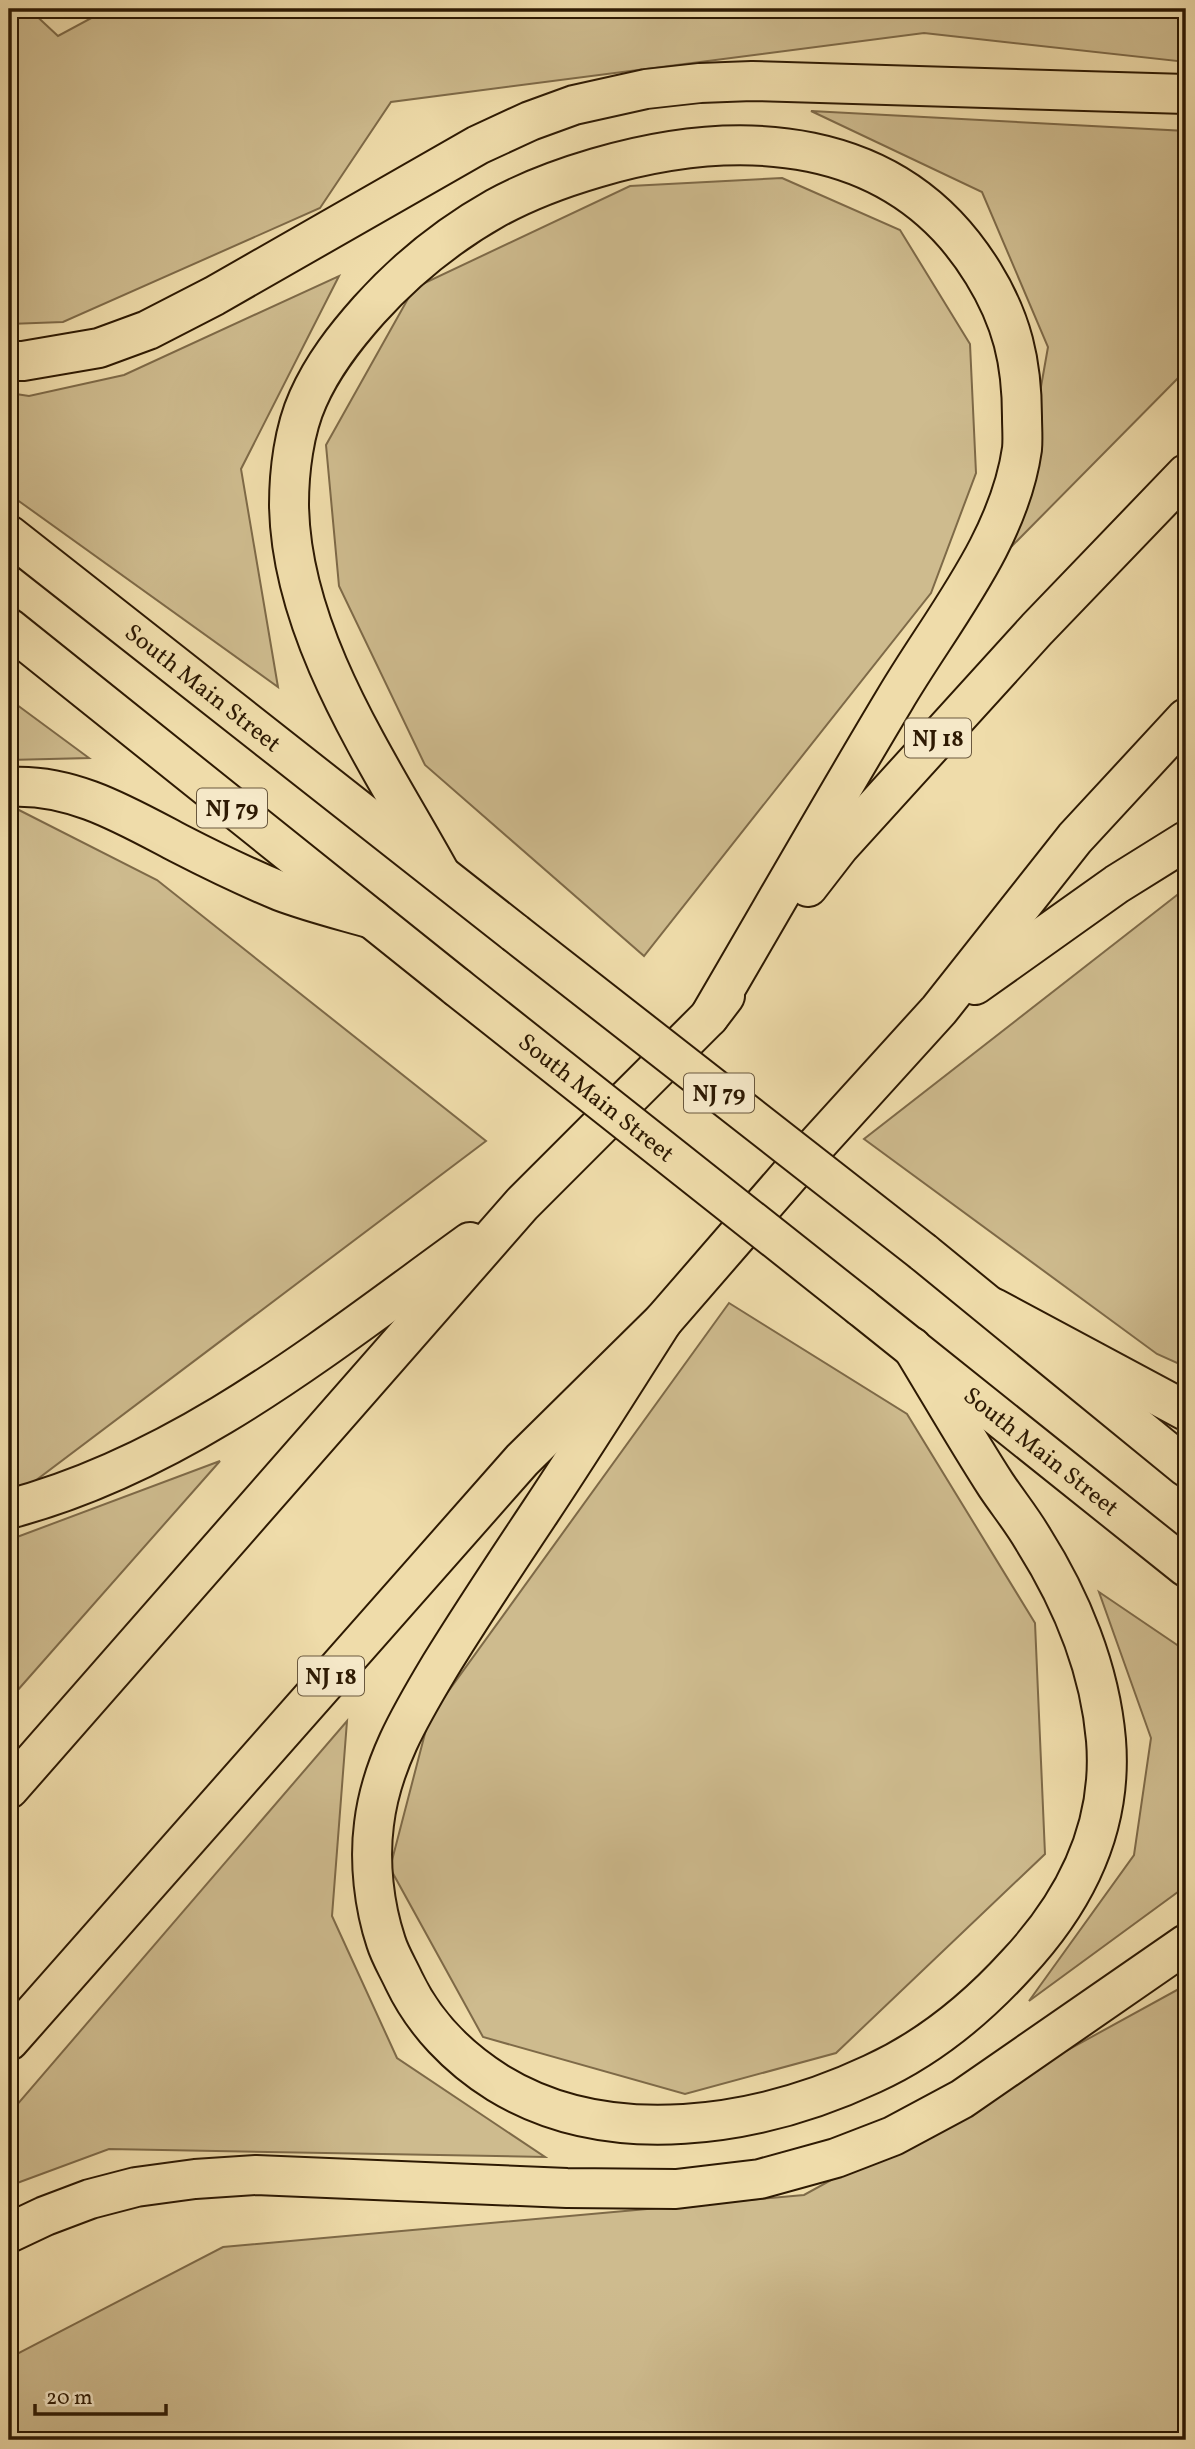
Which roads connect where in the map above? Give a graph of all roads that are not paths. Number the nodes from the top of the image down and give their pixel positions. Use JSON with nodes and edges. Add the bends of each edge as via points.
{"nodes":[{"id":1,"x":1186,"y":94,"type":"edge"},
{"id":2,"x":9,"y":361,"type":"edge"},
{"id":3,"x":1186,"y":474,"type":"edge"},
{"id":4,"x":9,"y":536,"type":"edge"},
{"id":5,"x":9,"y":628,"type":"edge"},
{"id":6,"x":1186,"y":718,"type":"edge"},
{"id":7,"x":9,"y":788,"type":"edge"},
{"id":8,"x":1186,"y":841,"type":"edge"},
{"id":9,"x":440,"y":873,"type":"junction"},
{"id":10,"x":372,"y":919,"type":"junction"},
{"id":11,"x":939,"y":1010,"type":"junction"},
{"id":12,"x":709,"y":1017,"type":"junction"},
{"id":13,"x":522,"y":1204,"type":"junction"},
{"id":14,"x":994,"y":1308,"type":"junction"},
{"id":15,"x":663,"y":1321,"type":"junction"},
{"id":16,"x":912,"y":1347,"type":"junction"},
{"id":17,"x":1186,"y":1411,"type":"edge"},
{"id":18,"x":1186,"y":1467,"type":"edge"},
{"id":19,"x":9,"y":1509,"type":"edge"},
{"id":20,"x":1186,"y":1567,"type":"edge"},
{"id":21,"x":9,"y":1789,"type":"edge"},
{"id":22,"x":1186,"y":1944,"type":"edge"},
{"id":23,"x":9,"y":2041,"type":"edge"},
{"id":24,"x":9,"y":2233,"type":"edge"}],
"edges":[{"from":1,"to":2,"type":"main road","via":[[752,81],[646,89],[574,105],[478,145],[148,330],[99,348]]},
{"from":3,"to":12,"type":"main road","number":"NJ 18","via":[[1037,629],[839,847]]},
{"from":4,"to":9,"type":"main road","name":"South Main Street","number":"NJ 79"},
{"from":5,"to":10,"type":"main road","name":"South Main Street","number":"NJ 79"},
{"from":6,"to":11,"type":"main road","number":"NJ 18","via":[[1074,838]]},
{"from":7,"to":10,"type":"main road","via":[[68,792],[281,891]]},
{"from":8,"to":11,"type":"main road"},
{"from":9,"to":12,"type":"main road","via":[[328,667],[299,583],[289,507],[293,453],[307,401],[338,345],[396,281],[442,243],[496,208],[563,178],[629,158],[700,146],[761,145],[809,151],[857,165],[909,193],[945,224],[994,291],[1012,333],[1022,377],[1023,446],[1010,500],[989,547]]},
{"from":9,"to":14,"type":"main road","name":"South Main Street","number":"NJ 79","bridge":true},
{"from":10,"to":16,"type":"main road","name":"South Main Street","number":"NJ 79","bridge":true},
{"from":11,"to":15,"type":"main road","number":"NJ 18"},
{"from":12,"to":13,"type":"main road","number":"NJ 18"},
{"from":13,"to":19,"type":"main road","via":[[297,1367],[211,1422],[107,1476]]},
{"from":13,"to":21,"type":"main road","number":"NJ 18"},
{"from":14,"to":17,"type":"main road"},
{"from":14,"to":18,"type":"main road","name":"South Main Street","number":"NJ 79"},
{"from":15,"to":16,"type":"main road","via":[[412,1714],[383,1780],[373,1827],[373,1886],[386,1942],[411,1995],[439,2034],[482,2073],[516,2094],[589,2119],[687,2123],[749,2115],[815,2098],[876,2072],[937,2036],[992,1992],[1057,1917],[1085,1867],[1101,1816],[1107,1762],[1096,1681],[1078,1626],[1032,1536]]},
{"from":15,"to":23,"type":"main road","number":"NJ 18","via":[[522,1460]]},
{"from":16,"to":20,"type":"main road","name":"South Main Street","number":"NJ 79"},
{"from":22,"to":24,"type":"main road","via":[[962,2099],[893,2136],[760,2179],[663,2189],[256,2175],[195,2179],[90,2199]]}]}
